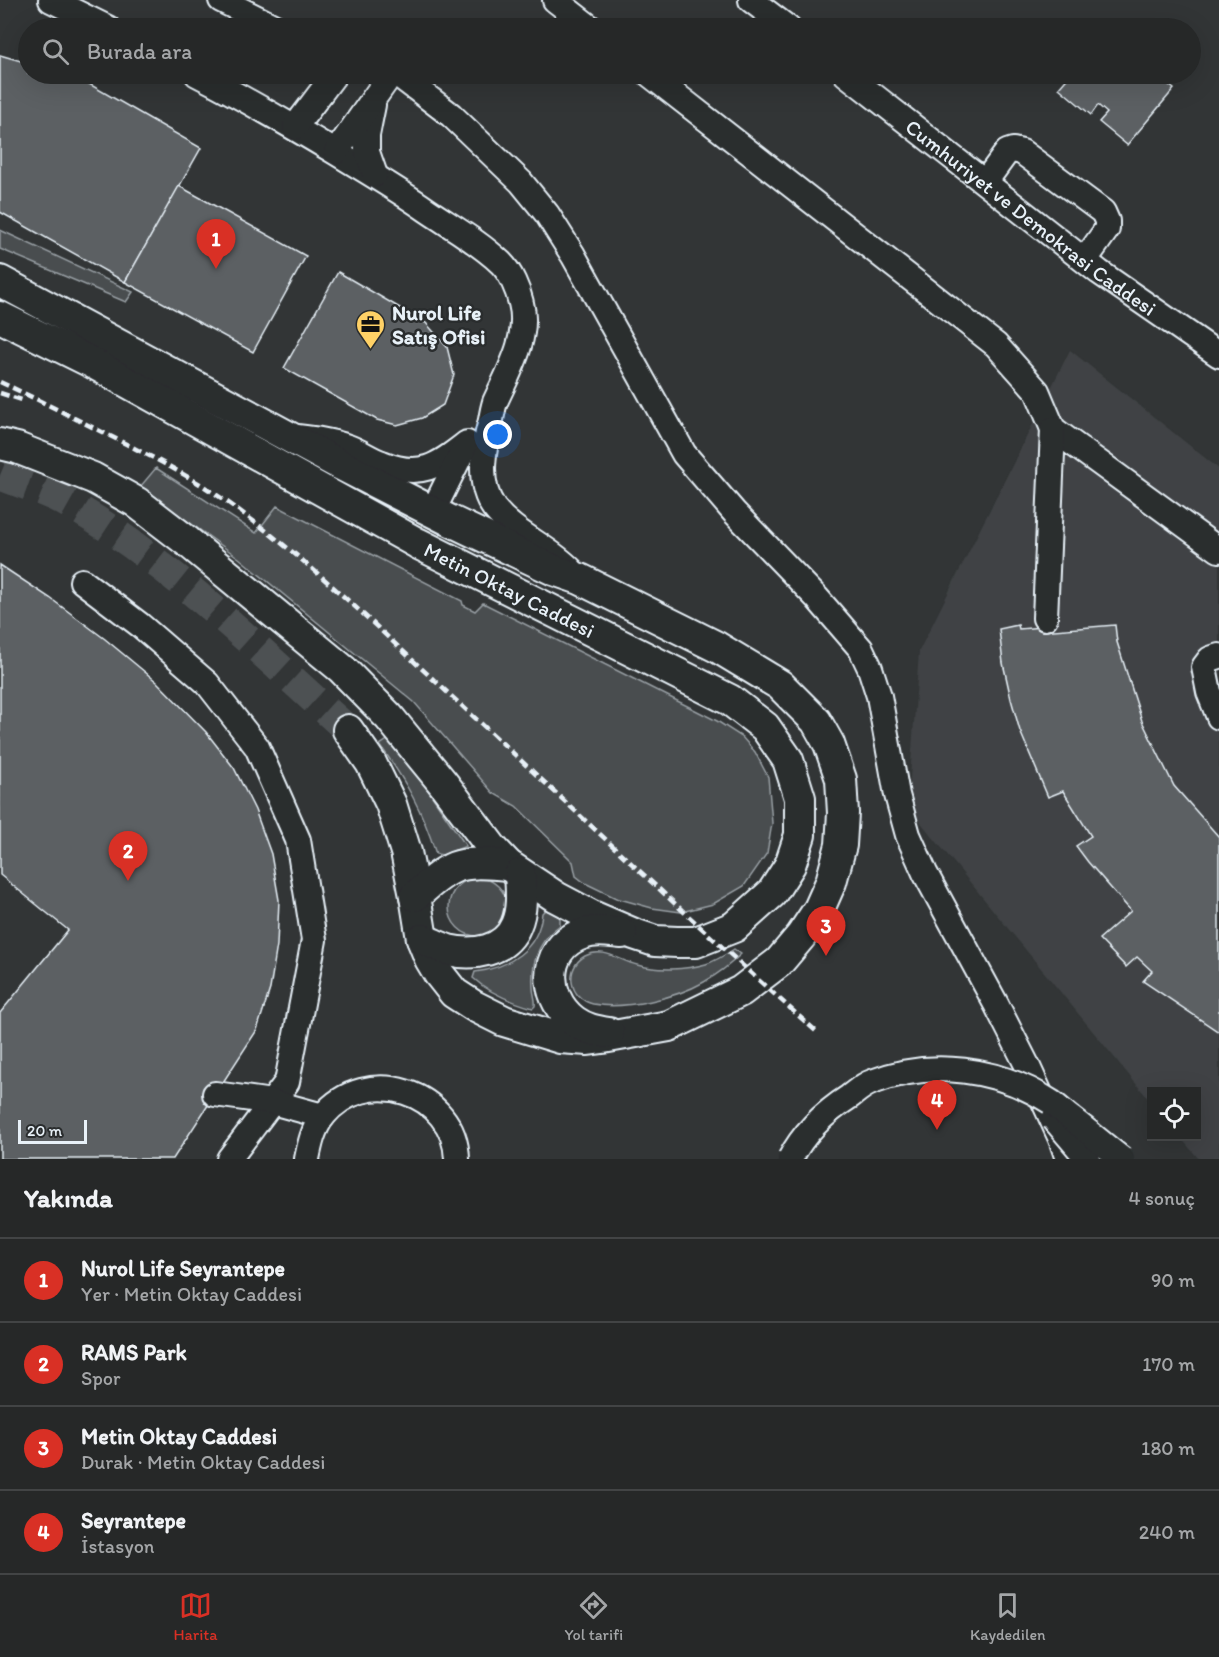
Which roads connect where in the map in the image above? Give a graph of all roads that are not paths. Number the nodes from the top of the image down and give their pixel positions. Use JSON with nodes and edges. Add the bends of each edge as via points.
{"nodes":[{"id":1,"x":51,"y":0,"type":"edge"},
{"id":2,"x":221,"y":0,"type":"edge"},
{"id":3,"x":555,"y":0,"type":"edge"},
{"id":4,"x":751,"y":0,"type":"edge"},
{"id":5,"x":88,"y":18,"type":"edge"},
{"id":6,"x":257,"y":18,"type":"edge"},
{"id":7,"x":578,"y":18,"type":"edge"},
{"id":8,"x":775,"y":18,"type":"edge"},
{"id":9,"x":215,"y":84,"type":"edge"},
{"id":10,"x":327,"y":84,"type":"edge"},
{"id":11,"x":384,"y":84,"type":"edge"},
{"id":12,"x":410,"y":84,"type":"edge"},
{"id":13,"x":662,"y":84,"type":"edge"},
{"id":14,"x":859,"y":84,"type":"edge"},
{"id":15,"x":375,"y":96,"type":"junction"},
{"id":16,"x":295,"y":127,"type":"junction"},
{"id":17,"x":336,"y":152,"type":"junction"},
{"id":18,"x":375,"y":175,"type":"junction"},
{"id":19,"x":985,"y":182,"type":"junction"},
{"id":20,"x":1085,"y":260,"type":"junction"},
{"id":21,"x":0,"y":281,"type":"edge"},
{"id":22,"x":0,"y":317,"type":"edge"},
{"id":23,"x":1219,"y":355,"type":"edge"},
{"id":24,"x":494,"y":404,"type":"junction"},
{"id":25,"x":1053,"y":429,"type":"junction"},
{"id":26,"x":290,"y":437,"type":"junction"},
{"id":27,"x":467,"y":442,"type":"junction"},
{"id":28,"x":0,"y":444,"type":"edge"},
{"id":29,"x":433,"y":511,"type":"junction"},
{"id":30,"x":417,"y":543,"type":"junction"},
{"id":31,"x":1219,"y":550,"type":"edge"},
{"id":32,"x":580,"y":579,"type":"junction"},
{"id":33,"x":82,"y":581,"type":"dead end"},
{"id":34,"x":1045,"y":618,"type":"dead end"},
{"id":35,"x":1219,"y":656,"type":"edge"},
{"id":36,"x":1219,"y":717,"type":"edge"},
{"id":37,"x":348,"y":730,"type":"tunnel mouth"},
{"id":38,"x":514,"y":869,"type":"junction"},
{"id":39,"x":415,"y":896,"type":"junction"},
{"id":40,"x":634,"y":934,"type":"junction"},
{"id":41,"x":422,"y":939,"type":"junction"},
{"id":42,"x":624,"y":1034,"type":"junction"},
{"id":43,"x":1017,"y":1085,"type":"junction"},
{"id":44,"x":215,"y":1094,"type":"dead end"},
{"id":45,"x":272,"y":1102,"type":"junction"},
{"id":46,"x":323,"y":1116,"type":"junction"},
{"id":47,"x":229,"y":1159,"type":"edge"},
{"id":48,"x":307,"y":1159,"type":"edge"},
{"id":49,"x":457,"y":1159,"type":"edge"},
{"id":50,"x":790,"y":1159,"type":"edge"},
{"id":51,"x":1068,"y":1159,"type":"edge"},
{"id":52,"x":1088,"y":1159,"type":"edge"},
{"id":53,"x":1122,"y":1159,"type":"edge"}],
"edges":[{"from":1,"to":5,"type":"street"},
{"from":2,"to":6,"type":"street"},
{"from":3,"to":7,"type":"street"},
{"from":4,"to":8,"type":"street"},
{"from":9,"to":16,"type":"street"},
{"from":10,"to":16,"type":"street"},
{"from":11,"to":15,"type":"street"},
{"from":12,"to":51,"type":"street","via":[[468,131],[521,182],[547,214],[684,454],[861,649],[879,696],[908,835],[1028,1067]]},
{"from":13,"to":25,"type":"street","via":[[996,345],[1037,391]]},
{"from":14,"to":19,"type":"street","name":"Cumhuriyet ve Demokrasi Caddesi"},
{"from":15,"to":17,"type":"street"},
{"from":15,"to":18,"type":"street","via":[[367,152]]},
{"from":16,"to":17,"type":"street"},
{"from":17,"to":18,"type":"street"},
{"from":18,"to":24,"type":"street","via":[[477,244],[502,265],[516,287],[523,328],[514,364]]},
{"from":19,"to":20,"type":"street","name":"Cumhuriyet ve Demokrasi Caddesi"},
{"from":19,"to":20,"type":"street","via":[[1007,152],[1022,152],[1103,212],[1107,229]]},
{"from":20,"to":23,"type":"street","name":"Cumhuriyet ve Demokrasi Caddesi"},
{"from":21,"to":26,"type":"main road","name":"Metin Oktay Caddesi"},
{"from":22,"to":30,"type":"main road","name":"Metin Oktay Caddesi","via":[[91,362]]},
{"from":24,"to":27,"type":"street"},
{"from":24,"to":32,"type":"street","via":[[483,460],[487,495],[503,519],[564,562]]},
{"from":25,"to":31,"type":"street"},
{"from":25,"to":34,"type":"street"},
{"from":26,"to":27,"type":"street","via":[[321,439],[402,470],[435,466]]},
{"from":26,"to":29,"type":"main road","name":"Metin Oktay Caddesi"},
{"from":27,"to":29,"type":"street"},
{"from":28,"to":38,"type":"main road","name":"Metin Oktay Caddesi","via":[[93,478],[136,502],[342,669],[381,709],[488,843]]},
{"from":29,"to":30,"type":"main road"},
{"from":29,"to":32,"type":"main road","name":"Metin Oktay Caddesi"},
{"from":30,"to":40,"type":"main road","name":"Metin Oktay Caddesi","via":[[730,700],[765,727],[788,760],[800,798],[800,835],[790,865],[772,893],[734,927],[696,942],[655,940]]},
{"from":32,"to":42,"type":"main road","name":"Metin Oktay Caddesi","via":[[717,647],[780,685],[816,722],[829,744],[841,779],[841,845],[831,882],[819,909],[779,962],[741,991],[704,1010],[669,1026]]},
{"from":33,"to":45,"type":"street","via":[[207,683],[257,747],[298,840],[314,940],[287,1082]]},
{"from":35,"to":36,"type":"street","via":[[1204,667]]},
{"from":37,"to":39,"type":"main road","via":[[371,763],[391,804]]},
{"from":38,"to":39,"type":"main road","via":[[481,863],[456,866]]},
{"from":38,"to":40,"type":"main road","name":"Metin Oktay Caddesi","via":[[556,897]]},
{"from":38,"to":41,"type":"main road","via":[[521,904],[517,924],[508,940],[492,949],[468,953]]},
{"from":39,"to":41,"type":"main road"},
{"from":40,"to":42,"type":"main road","via":[[605,931],[574,937],[556,953],[552,965],[553,990],[574,1021],[594,1031]]},
{"from":41,"to":42,"type":"main road","name":"Metin Oktay Caddesi","via":[[434,967],[454,993],[504,1021],[560,1038],[588,1040]]},
{"from":43,"to":50,"type":"street","bridge":true,"via":[[986,1074],[936,1068],[869,1082],[828,1111],[798,1143]]},
{"from":43,"to":52,"type":"street","bridge":true,"via":[[1060,1124]]},
{"from":43,"to":53,"type":"street","bridge":true,"via":[[1051,1102]]},
{"from":44,"to":45,"type":"street"},
{"from":45,"to":46,"type":"street"},
{"from":45,"to":47,"type":"street"},
{"from":46,"to":48,"type":"street","via":[[311,1138]]},
{"from":46,"to":49,"type":"street","via":[[341,1100],[364,1090],[388,1088],[412,1093],[432,1106],[448,1125]]}]}
